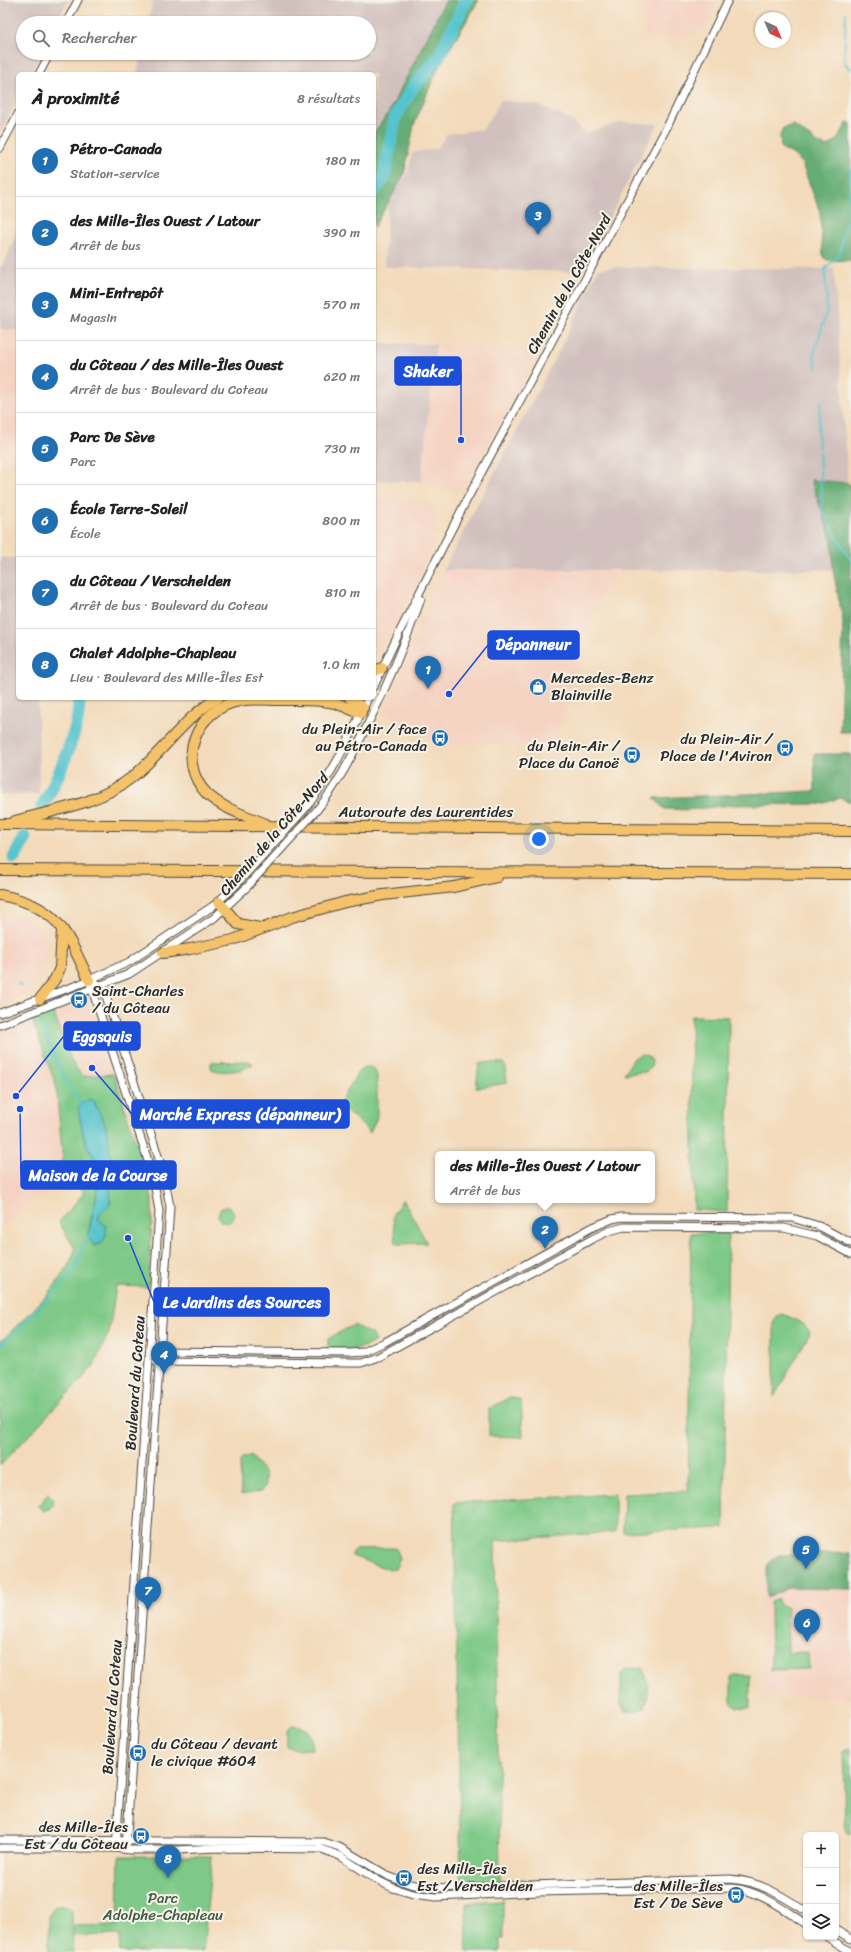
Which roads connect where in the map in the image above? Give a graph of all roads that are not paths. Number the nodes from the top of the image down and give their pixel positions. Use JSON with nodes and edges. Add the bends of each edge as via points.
{"nodes":[{"id":1,"x":78,"y":0,"type":"edge"},
{"id":2,"x":726,"y":2,"type":"edge"},
{"id":3,"x":70,"y":16,"type":"edge"},
{"id":4,"x":46,"y":60,"type":"edge"},
{"id":5,"x":40,"y":72,"type":"edge"},
{"id":6,"x":16,"y":118,"type":"edge"},
{"id":7,"x":0,"y":148,"type":"edge"},
{"id":8,"x":428,"y":578,"type":"junction"},
{"id":9,"x":378,"y":670,"type":"edge"},
{"id":10,"x":215,"y":700,"type":"edge"},
{"id":11,"x":352,"y":700,"type":"edge"},
{"id":12,"x":367,"y":700,"type":"edge"},
{"id":13,"x":362,"y":711,"type":"junction"},
{"id":14,"x":2,"y":824,"type":"edge"},
{"id":15,"x":270,"y":826,"type":"junction"},
{"id":16,"x":851,"y":831,"type":"edge"},
{"id":17,"x":0,"y":870,"type":"edge"},
{"id":18,"x":512,"y":873,"type":"junction"},
{"id":19,"x":851,"y":874,"type":"edge"},
{"id":20,"x":0,"y":894,"type":"edge"},
{"id":21,"x":221,"y":906,"type":"junction"},
{"id":22,"x":261,"y":928,"type":"junction"},
{"id":23,"x":62,"y":930,"type":"junction"},
{"id":24,"x":163,"y":953,"type":"junction"},
{"id":25,"x":91,"y":985,"type":"junction"},
{"id":26,"x":102,"y":986,"type":"junction"},
{"id":27,"x":40,"y":998,"type":"junction"},
{"id":28,"x":0,"y":1013,"type":"edge"},
{"id":29,"x":0,"y":1026,"type":"edge"},
{"id":30,"x":851,"y":1243,"type":"edge"},
{"id":31,"x":851,"y":1254,"type":"edge"},
{"id":32,"x":150,"y":1351,"type":"junction"},
{"id":33,"x":161,"y":1351,"type":"junction"},
{"id":34,"x":149,"y":1361,"type":"junction"},
{"id":35,"x":160,"y":1362,"type":"junction"},
{"id":36,"x":0,"y":1840,"type":"edge"},
{"id":37,"x":127,"y":1841,"type":"junction"},
{"id":38,"x":116,"y":1844,"type":"junction"},
{"id":39,"x":0,"y":1848,"type":"edge"},
{"id":40,"x":126,"y":1849,"type":"junction"},
{"id":41,"x":803,"y":1909,"type":"edge"},
{"id":42,"x":803,"y":1922,"type":"edge"},
{"id":43,"x":839,"y":1932,"type":"edge"},
{"id":44,"x":851,"y":1939,"type":"edge"},
{"id":45,"x":832,"y":1940,"type":"edge"},
{"id":46,"x":851,"y":1952,"type":"edge"}],
"edges":[{"from":1,"to":3,"type":"street"},
{"from":2,"to":8,"type":"street","name":"Chemin de la Côte-Nord","via":[[670,123],[464,505]]},
{"from":4,"to":5,"type":"street"},
{"from":6,"to":7,"type":"street"},
{"from":8,"to":9,"type":"street","name":"Chemin de la Côte-Nord"},
{"from":8,"to":21,"type":"street","name":"Chemin de la Côte-Nord","bridge":true,"via":[[380,701],[343,775],[316,811],[247,887]]},
{"from":10,"to":14,"type":"highway","via":[[195,715],[139,772],[116,788],[84,802]]},
{"from":11,"to":13,"type":"highway"},
{"from":12,"to":13,"type":"street","name":"Chemin de la Côte-Nord"},
{"from":13,"to":15,"type":"highway","via":[[324,701],[244,700],[223,707],[201,725],[194,737],[191,751],[193,769],[201,786],[218,802]]},
{"from":13,"to":21,"type":"street","name":"Chemin de la Côte-Nord","bridge":true,"via":[[334,770],[321,790],[234,887]]},
{"from":14,"to":15,"type":"highway","name":"Autoroute des Laurentides"},
{"from":15,"to":16,"type":"highway","name":"Autoroute des Laurentides"},
{"from":17,"to":18,"type":"highway"},
{"from":18,"to":19,"type":"highway"},
{"from":18,"to":22,"type":"highway","via":[[454,887],[345,902]]},
{"from":20,"to":23,"type":"highway","via":[[40,908],[52,916]]},
{"from":21,"to":22,"type":"highway","via":[[238,924]]},
{"from":21,"to":24,"type":"street"},
{"from":21,"to":25,"type":"street"},
{"from":22,"to":24,"type":"highway","via":[[226,942]]},
{"from":23,"to":25,"type":"highway","via":[[73,946]]},
{"from":23,"to":27,"type":"highway","via":[[58,972]]},
{"from":24,"to":26,"type":"street","via":[[129,974]]},
{"from":25,"to":26,"type":"street"},
{"from":25,"to":27,"type":"street"},
{"from":25,"to":29,"type":"street"},
{"from":25,"to":32,"type":"street","name":"Boulevard du Coteau","via":[[158,1198],[159,1226]]},
{"from":26,"to":33,"type":"street","name":"Boulevard du Coteau","via":[[168,1195],[170,1221]]},
{"from":27,"to":28,"type":"street"},
{"from":30,"to":33,"type":"street","via":[[819,1226],[792,1218],[622,1217],[591,1228],[386,1342],[363,1352]]},
{"from":31,"to":35,"type":"street","via":[[817,1236],[784,1228],[624,1227],[592,1239],[378,1358],[368,1361]]},
{"from":32,"to":33,"type":"street"},
{"from":32,"to":34,"type":"street","name":"Boulevard du Coteau"},
{"from":33,"to":35,"type":"street","name":"Boulevard du Coteau"},
{"from":34,"to":35,"type":"street"},
{"from":34,"to":38,"type":"street","name":"Boulevard du Coteau"},
{"from":35,"to":37,"type":"street","name":"Boulevard du Coteau"},
{"from":36,"to":38,"type":"street"},
{"from":37,"to":38,"type":"street"},
{"from":37,"to":40,"type":"street","name":"Boulevard du Coteau"},
{"from":37,"to":41,"type":"street","via":[[324,1842],[340,1847],[390,1877],[431,1888],[736,1880],[763,1886]]},
{"from":38,"to":39,"type":"street"},
{"from":38,"to":40,"type":"street"},
{"from":40,"to":42,"type":"street","via":[[322,1849],[340,1856],[393,1888],[436,1897],[741,1889],[768,1900]]},
{"from":43,"to":44,"type":"street"},
{"from":45,"to":46,"type":"street"}]}
